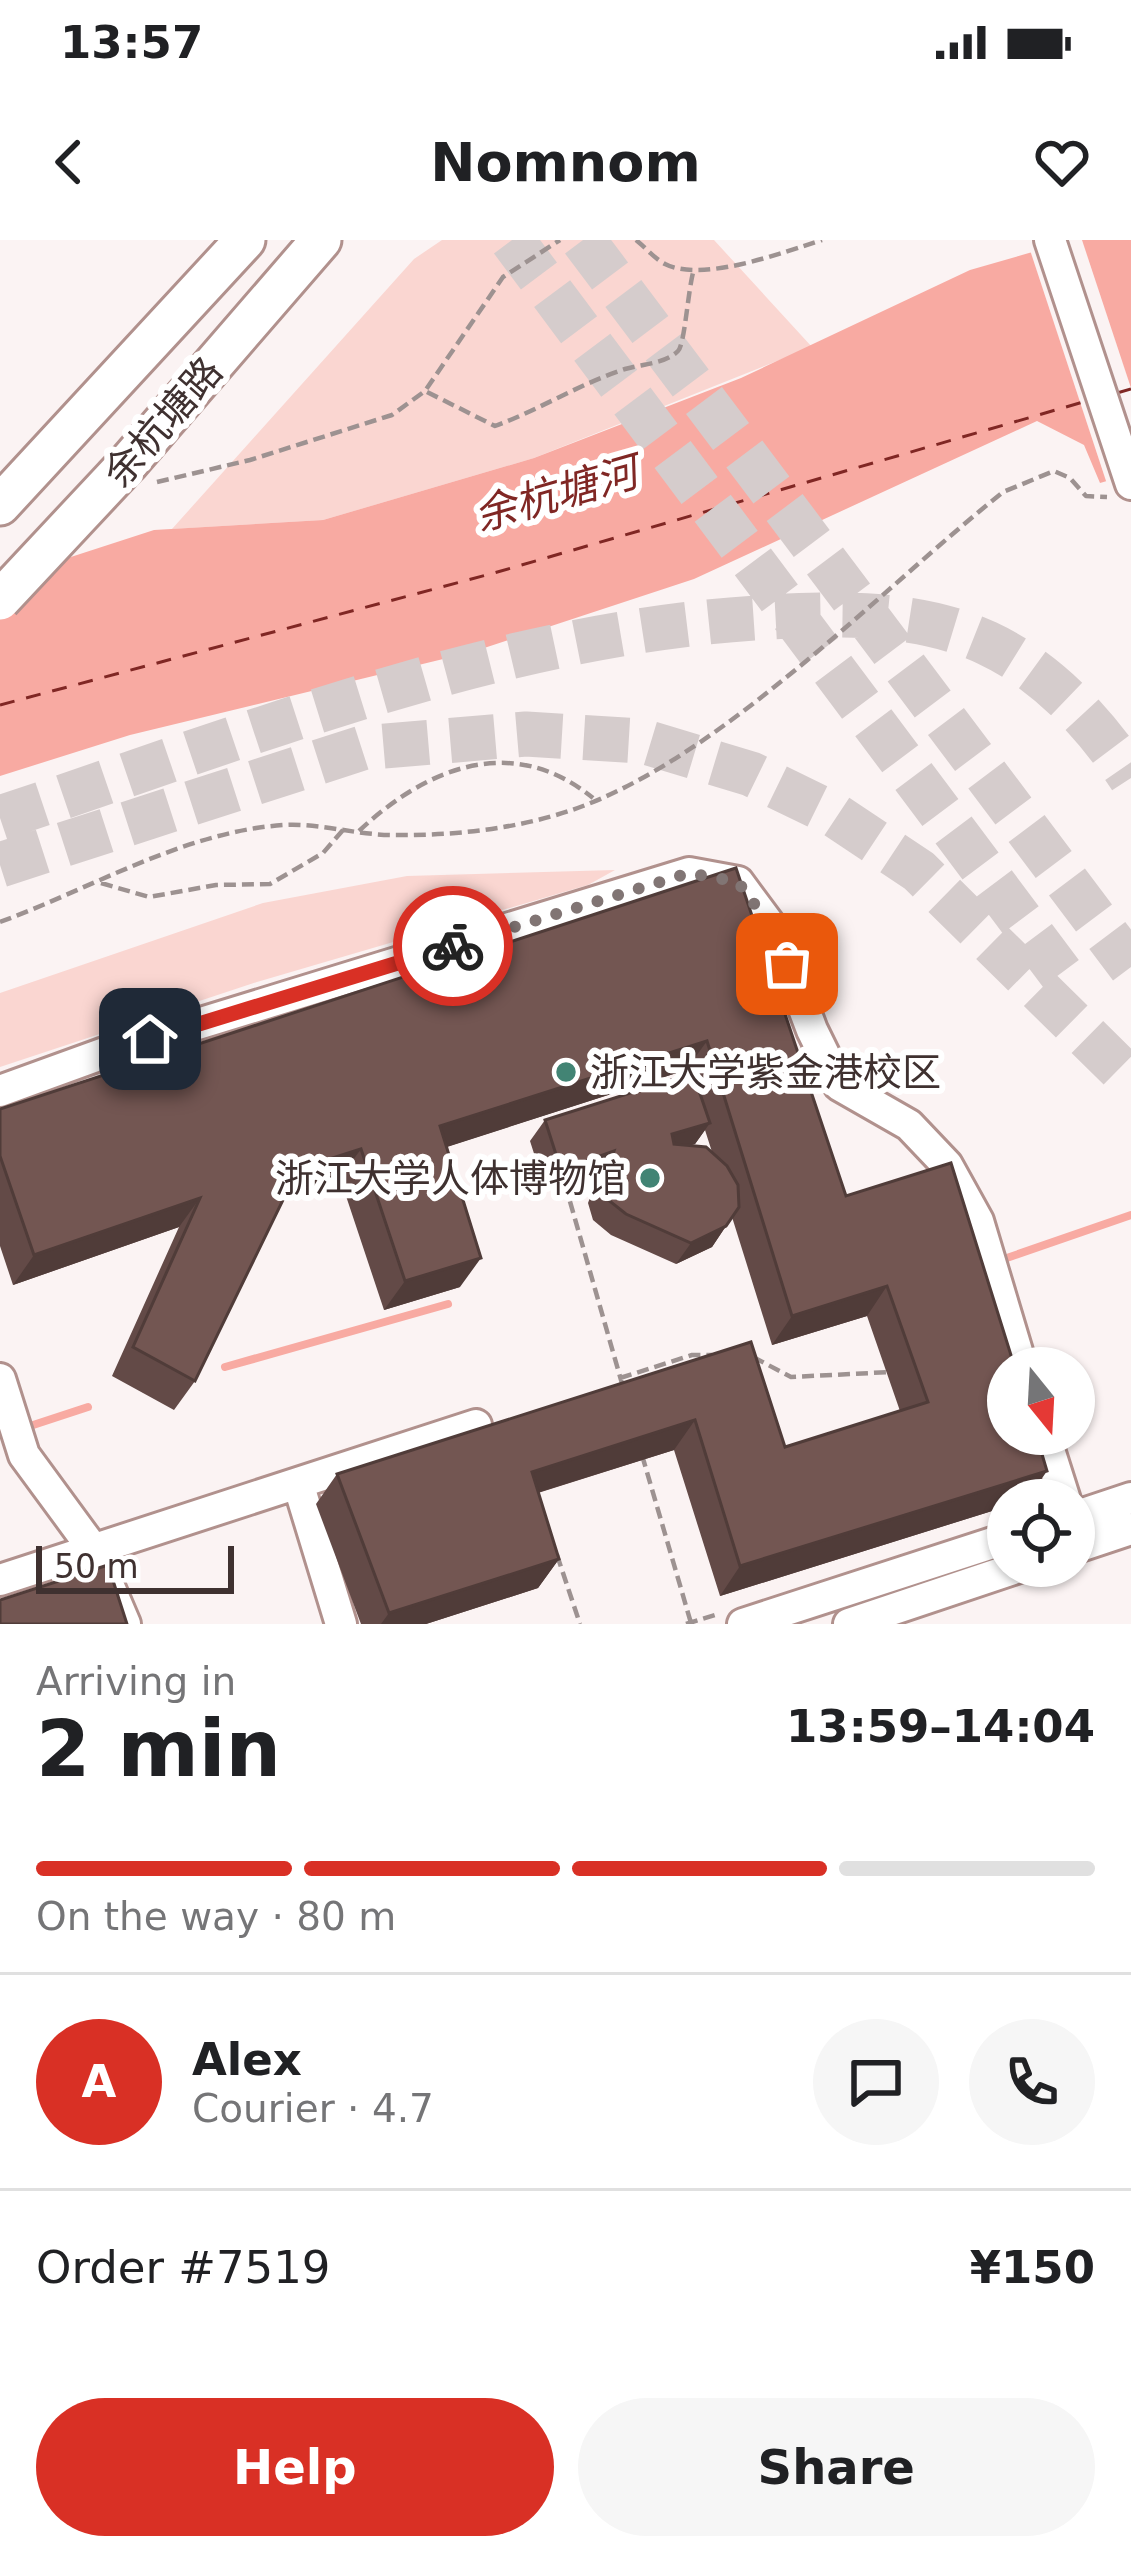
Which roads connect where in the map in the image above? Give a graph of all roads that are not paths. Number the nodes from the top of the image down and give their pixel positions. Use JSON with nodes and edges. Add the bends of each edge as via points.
{"nodes":[{"id":1,"x":245,"y":240,"type":"edge"},
{"id":2,"x":321,"y":240,"type":"edge"},
{"id":3,"x":1050,"y":240,"type":"edge"},
{"id":4,"x":1124,"y":489,"type":"edge"},
{"id":5,"x":5,"y":500,"type":"edge"},
{"id":6,"x":0,"y":600,"type":"edge"},
{"id":7,"x":0,"y":1091,"type":"edge"},
{"id":8,"x":1016,"y":1347,"type":"edge"},
{"id":9,"x":3,"y":1390,"type":"edge"},
{"id":10,"x":476,"y":1425,"type":"edge"},
{"id":11,"x":298,"y":1483,"type":"junction"},
{"id":12,"x":1131,"y":1498,"type":"edge"},
{"id":13,"x":1095,"y":1509,"type":"edge"},
{"id":14,"x":1131,"y":1529,"type":"edge"},
{"id":15,"x":1095,"y":1541,"type":"edge"},
{"id":16,"x":987,"y":1545,"type":"edge"},
{"id":17,"x":93,"y":1549,"type":"junction"},
{"id":18,"x":987,"y":1578,"type":"edge"},
{"id":19,"x":0,"y":1580,"type":"edge"},
{"id":20,"x":125,"y":1624,"type":"edge"},
{"id":21,"x":341,"y":1624,"type":"edge"},
{"id":22,"x":743,"y":1624,"type":"edge"},
{"id":23,"x":849,"y":1624,"type":"edge"}],
"edges":[{"from":1,"to":5,"type":"main road","name":"余杭塘路"},
{"from":2,"to":6,"type":"main road","name":"余杭塘路","bridge":true,"via":[[133,474]]},
{"from":3,"to":4,"type":"street"},
{"from":7,"to":8,"type":"street","via":[[689,873],[738,882],[775,932],[839,1085],[908,1125],[947,1165],[978,1221]]},
{"from":9,"to":17,"type":"street","via":[[24,1455]]},
{"from":10,"to":11,"type":"street"},
{"from":11,"to":17,"type":"street"},
{"from":11,"to":21,"type":"street"},
{"from":12,"to":13,"type":"street"},
{"from":14,"to":15,"type":"street"},
{"from":16,"to":22,"type":"street"},
{"from":17,"to":19,"type":"street"},
{"from":17,"to":20,"type":"street"},
{"from":18,"to":23,"type":"street"}]}
